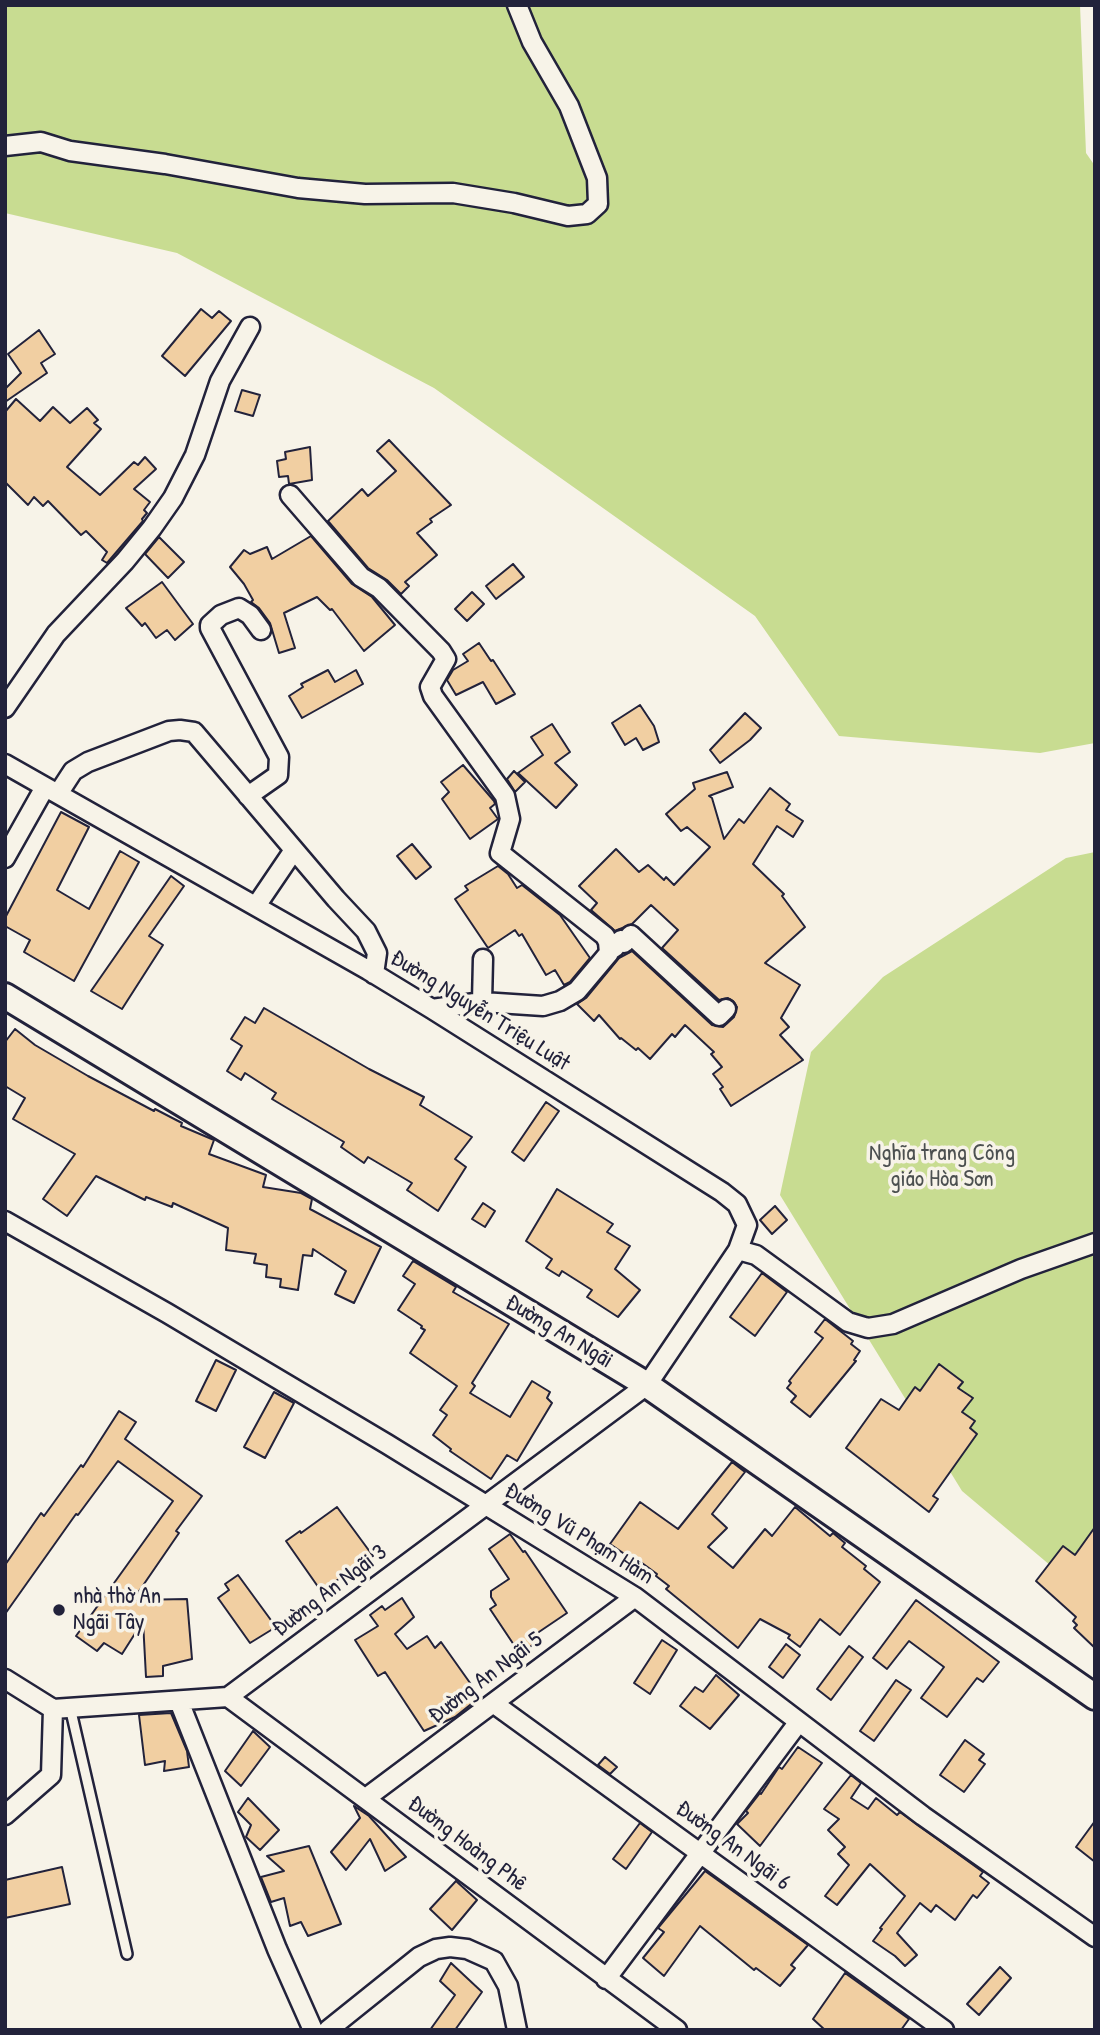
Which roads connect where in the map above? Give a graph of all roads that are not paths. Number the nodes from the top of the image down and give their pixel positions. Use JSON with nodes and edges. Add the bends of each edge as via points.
{"nodes":[{"id":1,"x":517,"y":5,"type":"edge"},
{"id":2,"x":5,"y":146,"type":"edge"},
{"id":3,"x":250,"y":327,"type":"dead end"},
{"id":4,"x":290,"y":495,"type":"dead end"},
{"id":5,"x":261,"y":631,"type":"dead end"},
{"id":6,"x":5,"y":708,"type":"edge"},
{"id":7,"x":5,"y":764,"type":"edge"},
{"id":8,"x":51,"y":791,"type":"junction"},
{"id":9,"x":248,"y":796,"type":"junction"},
{"id":10,"x":294,"y":850,"type":"junction"},
{"id":11,"x":5,"y":858,"type":"edge"},
{"id":12,"x":256,"y":906,"type":"junction"},
{"id":13,"x":608,"y":942,"type":"junction"},
{"id":14,"x":483,"y":958,"type":"dead end"},
{"id":15,"x":374,"y":974,"type":"junction"},
{"id":16,"x":5,"y":996,"type":"edge"},
{"id":17,"x":482,"y":1002,"type":"junction"},
{"id":18,"x":432,"y":1009,"type":"junction"},
{"id":19,"x":726,"y":1009,"type":"dead end"},
{"id":20,"x":5,"y":1221,"type":"edge"},
{"id":21,"x":1095,"y":1243,"type":"edge"},
{"id":22,"x":738,"y":1250,"type":"junction"},
{"id":23,"x":647,"y":1385,"type":"junction"},
{"id":24,"x":487,"y":1505,"type":"junction"},
{"id":25,"x":635,"y":1597,"type":"junction"},
{"id":26,"x":5,"y":1679,"type":"edge"},
{"id":27,"x":228,"y":1697,"type":"junction"},
{"id":28,"x":1095,"y":1697,"type":"edge"},
{"id":29,"x":179,"y":1701,"type":"junction"},
{"id":30,"x":493,"y":1703,"type":"junction"},
{"id":31,"x":61,"y":1708,"type":"junction"},
{"id":32,"x":798,"y":1723,"type":"junction"},
{"id":33,"x":366,"y":1798,"type":"junction"},
{"id":34,"x":5,"y":1815,"type":"edge"},
{"id":35,"x":700,"y":1853,"type":"junction"},
{"id":36,"x":1095,"y":1937,"type":"edge"},
{"id":37,"x":127,"y":1954,"type":"dead end"},
{"id":38,"x":606,"y":1979,"type":"junction"},
{"id":39,"x":652,"y":2021,"type":"edge"},
{"id":40,"x":313,"y":2030,"type":"edge"},
{"id":41,"x":328,"y":2030,"type":"edge"},
{"id":42,"x":517,"y":2030,"type":"edge"},
{"id":43,"x":677,"y":2030,"type":"edge"},
{"id":44,"x":944,"y":2030,"type":"edge"}],
"edges":[{"from":1,"to":2,"type":"street","via":[[569,106],[597,178],[598,204],[587,214],[568,216],[453,193],[365,194],[298,188],[70,151],[41,142]]},
{"from":3,"to":6,"type":"street","via":[[220,380],[195,455],[173,498],[125,561],[56,634]]},
{"from":4,"to":13,"type":"street","via":[[361,577],[379,588],[446,659],[430,687],[505,796],[510,819],[500,853]]},
{"from":5,"to":9,"type":"street","via":[[239,608],[221,615],[210,628],[279,757],[278,775]]},
{"from":7,"to":8,"type":"street","name":"Đường Nguyễn Triệu Luật"},
{"from":8,"to":9,"type":"street","via":[[78,767],[152,737],[190,730]]},
{"from":8,"to":11,"type":"street"},
{"from":8,"to":12,"type":"street","name":"Đường Nguyễn Triệu Luật"},
{"from":9,"to":10,"type":"street"},
{"from":10,"to":12,"type":"street"},
{"from":10,"to":15,"type":"street","via":[[372,940],[377,953]]},
{"from":12,"to":15,"type":"street","name":"Đường Nguyễn Triệu Luật"},
{"from":13,"to":17,"type":"street","via":[[609,953],[577,991],[560,1001],[543,1006]]},
{"from":13,"to":19,"type":"street","via":[[614,948],[631,935],[719,1016]]},
{"from":14,"to":17,"type":"street"},
{"from":15,"to":18,"type":"street","name":"Đường Nguyễn Triệu Luật"},
{"from":16,"to":23,"type":"main road","name":"Đường An Ngãi"},
{"from":17,"to":18,"type":"street"},
{"from":18,"to":22,"type":"street","name":"Đường Nguyễn Triệu Luật","via":[[722,1192],[737,1204],[747,1225]]},
{"from":20,"to":24,"type":"street","name":"Đường Vũ Phạm Hàm","via":[[167,1312]]},
{"from":21,"to":22,"type":"street","via":[[893,1324],[868,1328],[848,1322],[756,1255]]},
{"from":22,"to":23,"type":"street","name":"Đường Nguyễn Triệu Luật"},
{"from":23,"to":24,"type":"street","name":"Đường An Ngãi 3"},
{"from":23,"to":28,"type":"main road","name":"Đường An Ngãi"},
{"from":24,"to":25,"type":"street","name":"Đường Vũ Phạm Hàm"},
{"from":24,"to":27,"type":"street","name":"Đường An Ngãi 3"},
{"from":25,"to":30,"type":"street","name":"Đường An Ngãi 5"},
{"from":25,"to":32,"type":"street","name":"Đường Vũ Phạm Hàm"},
{"from":26,"to":31,"type":"street"},
{"from":27,"to":29,"type":"street"},
{"from":27,"to":33,"type":"street","name":"Đường Hoàng Phê"},
{"from":29,"to":31,"type":"street"},
{"from":29,"to":40,"type":"street"},
{"from":30,"to":33,"type":"street","name":"Đường An Ngãi 5"},
{"from":30,"to":35,"type":"street","name":"Đường An Ngãi 6"},
{"from":31,"to":34,"type":"street","via":[[51,1776]]},
{"from":31,"to":37,"type":"lane"},
{"from":32,"to":35,"type":"street"},
{"from":32,"to":36,"type":"street","name":"Đường Vũ Phạm Hàm"},
{"from":33,"to":38,"type":"street","name":"Đường Hoàng Phê"},
{"from":35,"to":38,"type":"street"},
{"from":35,"to":44,"type":"street","name":"Đường An Ngãi 6"},
{"from":38,"to":39,"type":"street","name":"Đường Hoàng Phê"},
{"from":39,"to":43,"type":"street","name":"Đường Hoàng Phê"},
{"from":41,"to":42,"type":"street","via":[[419,1957],[450,1947],[494,1961],[508,1986]]}]}
